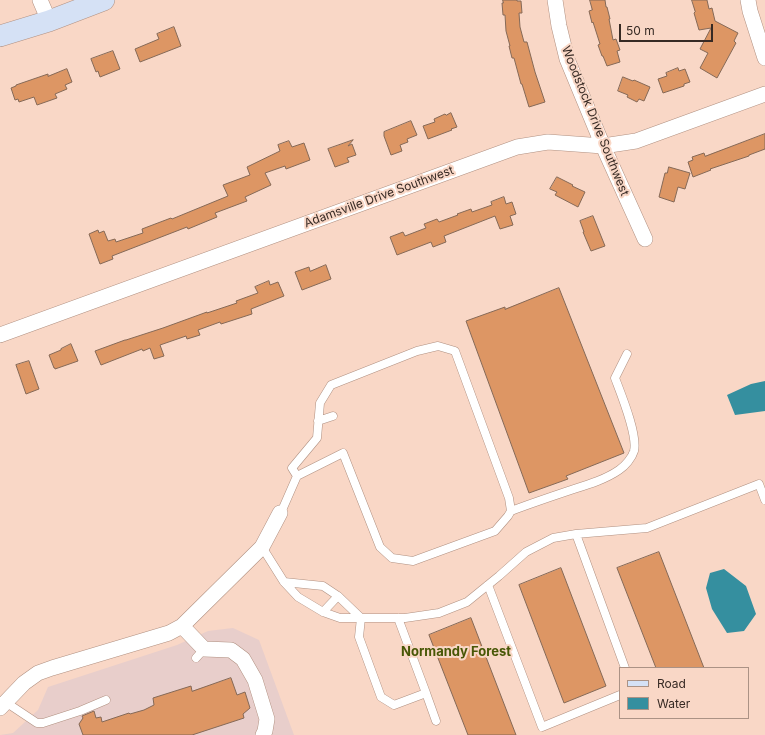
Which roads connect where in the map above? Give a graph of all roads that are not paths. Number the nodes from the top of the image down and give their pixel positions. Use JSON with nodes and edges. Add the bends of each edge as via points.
{"nodes":[{"id":1,"x":40,"y":0,"type":"edge"},
{"id":2,"x":104,"y":0,"type":"edge"},
{"id":3,"x":555,"y":0,"type":"edge"},
{"id":4,"x":748,"y":0,"type":"edge"},
{"id":5,"x":49,"y":21,"type":"junction"},
{"id":6,"x":0,"y":36,"type":"edge"},
{"id":7,"x":765,"y":58,"type":"edge"},
{"id":8,"x":765,"y":94,"type":"edge"},
{"id":9,"x":603,"y":146,"type":"junction"},
{"id":10,"x":645,"y":239,"type":"dead end"},
{"id":11,"x":0,"y":335,"type":"edge"},
{"id":12,"x":627,"y":354,"type":"dead end"},
{"id":13,"x":333,"y":416,"type":"dead end"},
{"id":14,"x":318,"y":421,"type":"junction"},
{"id":15,"x":297,"y":476,"type":"junction"},
{"id":16,"x":765,"y":500,"type":"edge"},
{"id":17,"x":511,"y":511,"type":"junction"},
{"id":18,"x":280,"y":513,"type":"joint"},
{"id":19,"x":576,"y":534,"type":"junction"},
{"id":20,"x":262,"y":547,"type":"junction"},
{"id":21,"x":284,"y":582,"type":"junction"},
{"id":22,"x":488,"y":585,"type":"junction"},
{"id":23,"x":338,"y":596,"type":"junction"},
{"id":24,"x":323,"y":612,"type":"junction"},
{"id":25,"x":361,"y":618,"type":"junction"},
{"id":26,"x":398,"y":618,"type":"junction"},
{"id":27,"x":182,"y":626,"type":"junction"},
{"id":28,"x":626,"y":667,"type":"edge"},
{"id":29,"x":426,"y":693,"type":"junction"},
{"id":30,"x":619,"y":695,"type":"edge"},
{"id":31,"x":106,"y":700,"type":"dead end"},
{"id":32,"x":2,"y":702,"type":"edge"},
{"id":33,"x":436,"y":721,"type":"dead end"},
{"id":34,"x":263,"y":735,"type":"edge"}],
"edges":[{"from":1,"to":5,"type":"street"},
{"from":2,"to":5,"type":"street"},
{"from":3,"to":9,"type":"street","name":"Woodstock Drive Southwest","via":[[567,59]]},
{"from":4,"to":7,"type":"street"},
{"from":5,"to":6,"type":"street"},
{"from":8,"to":9,"type":"street","name":"Adamsville Drive Southwest","via":[[636,141]]},
{"from":9,"to":10,"type":"street","name":"Woodstock Drive Southwest"},
{"from":9,"to":11,"type":"street","name":"Adamsville Drive Southwest","via":[[548,142],[517,147]]},
{"from":12,"to":17,"type":"lane","via":[[615,378],[630,419],[635,446],[627,462],[604,478]]},
{"from":13,"to":14,"type":"lane"},
{"from":14,"to":15,"type":"lane","via":[[317,438],[292,468]]},
{"from":14,"to":17,"type":"lane","via":[[320,403],[331,385],[417,351],[438,346],[455,351],[510,498]]},
{"from":15,"to":17,"type":"lane","via":[[343,453],[380,546],[392,558],[413,561],[495,531]]},
{"from":15,"to":18,"type":"lane"},
{"from":16,"to":19,"type":"lane","via":[[759,484],[647,528]]},
{"from":18,"to":20,"type":"street"},
{"from":19,"to":22,"type":"lane","via":[[553,538],[526,552]]},
{"from":19,"to":28,"type":"lane"},
{"from":20,"to":21,"type":"lane"},
{"from":20,"to":27,"type":"street"},
{"from":21,"to":23,"type":"lane","via":[[323,586]]},
{"from":21,"to":24,"type":"lane","via":[[298,597]]},
{"from":22,"to":26,"type":"lane","via":[[467,602],[439,613]]},
{"from":22,"to":30,"type":"lane","via":[[542,727]]},
{"from":23,"to":24,"type":"lane"},
{"from":23,"to":25,"type":"lane"},
{"from":24,"to":25,"type":"lane","via":[[340,618]]},
{"from":25,"to":26,"type":"lane"},
{"from":25,"to":29,"type":"lane","via":[[359,637],[381,697],[394,705]]},
{"from":26,"to":29,"type":"lane"},
{"from":27,"to":32,"type":"street","via":[[169,633],[52,668],[24,683]]},
{"from":27,"to":34,"type":"street","via":[[200,653],[232,650],[243,658],[255,680],[267,719]]},
{"from":29,"to":33,"type":"lane"},
{"from":31,"to":32,"type":"lane","via":[[43,723],[37,723]]}]}
